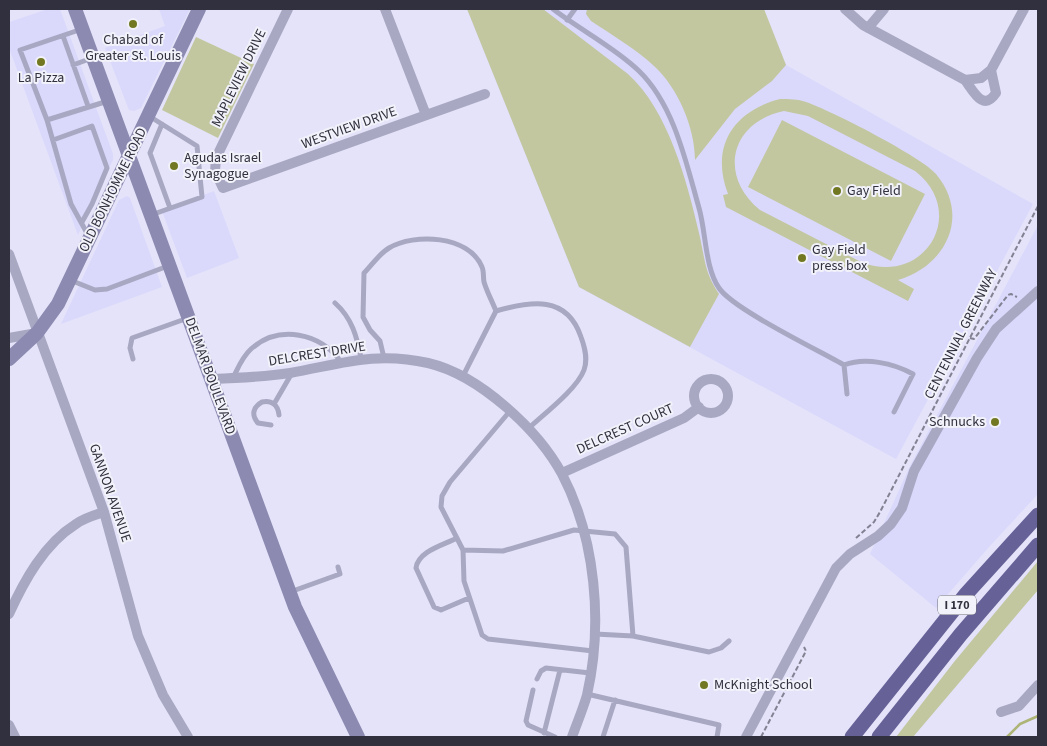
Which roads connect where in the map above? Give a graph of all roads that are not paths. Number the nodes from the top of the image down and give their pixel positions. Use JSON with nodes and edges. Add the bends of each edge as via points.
{"nodes":[{"id":1,"x":76,"y":9,"type":"edge"},
{"id":2,"x":199,"y":9,"type":"edge"},
{"id":3,"x":288,"y":9,"type":"edge"},
{"id":4,"x":385,"y":9,"type":"edge"},
{"id":5,"x":553,"y":9,"type":"edge"},
{"id":6,"x":575,"y":9,"type":"edge"},
{"id":7,"x":846,"y":9,"type":"edge"},
{"id":8,"x":884,"y":9,"type":"edge"},
{"id":9,"x":1024,"y":9,"type":"edge"},
{"id":10,"x":567,"y":20,"type":"junction"},
{"id":11,"x":868,"y":28,"type":"junction"},
{"id":12,"x":83,"y":29,"type":"junction"},
{"id":13,"x":62,"y":36,"type":"junction"},
{"id":14,"x":93,"y":58,"type":"junction"},
{"id":15,"x":73,"y":64,"type":"junction"},
{"id":16,"x":991,"y":70,"type":"junction"},
{"id":17,"x":965,"y":80,"type":"junction"},
{"id":18,"x":485,"y":94,"type":"dead end"},
{"id":19,"x":109,"y":101,"type":"junction"},
{"id":20,"x":88,"y":106,"type":"junction"},
{"id":21,"x":148,"y":115,"type":"junction"},
{"id":22,"x":426,"y":115,"type":"junction"},
{"id":23,"x":47,"y":120,"type":"junction"},
{"id":24,"x":162,"y":124,"type":"junction"},
{"id":25,"x":52,"y":140,"type":"junction"},
{"id":26,"x":129,"y":155,"type":"junction"},
{"id":27,"x":107,"y":168,"type":"junction"},
{"id":28,"x":116,"y":183,"type":"junction"},
{"id":29,"x":223,"y":188,"type":"joint"},
{"id":30,"x":170,"y":208,"type":"junction"},
{"id":31,"x":151,"y":216,"type":"junction"},
{"id":32,"x":82,"y":222,"type":"junction"},
{"id":33,"x":90,"y":237,"type":"junction"},
{"id":34,"x":9,"y":254,"type":"edge"},
{"id":35,"x":169,"y":266,"type":"junction"},
{"id":36,"x":69,"y":280,"type":"junction"},
{"id":37,"x":1038,"y":291,"type":"edge"},
{"id":38,"x":335,"y":304,"type":"dead end"},
{"id":39,"x":496,"y":311,"type":"junction"},
{"id":40,"x":189,"y":317,"type":"junction"},
{"id":41,"x":37,"y":334,"type":"junction"},
{"id":42,"x":9,"y":338,"type":"edge"},
{"id":43,"x":360,"y":358,"type":"junction"},
{"id":44,"x":384,"y":358,"type":"junction"},
{"id":45,"x":9,"y":359,"type":"edge"},
{"id":46,"x":133,"y":359,"type":"dead end"},
{"id":47,"x":341,"y":362,"type":"junction"},
{"id":48,"x":844,"y":365,"type":"junction"},
{"id":49,"x":292,"y":372,"type":"junction"},
{"id":50,"x":463,"y":376,"type":"junction"},
{"id":51,"x":212,"y":379,"type":"junction"},
{"id":52,"x":233,"y":379,"type":"junction"},
{"id":53,"x":847,"y":394,"type":"dead end"},
{"id":54,"x":274,"y":404,"type":"junction"},
{"id":55,"x":699,"y":407,"type":"dead end"},
{"id":56,"x":510,"y":411,"type":"junction"},
{"id":57,"x":894,"y":412,"type":"dead end"},
{"id":58,"x":279,"y":415,"type":"dead end"},
{"id":59,"x":271,"y":425,"type":"dead end"},
{"id":60,"x":529,"y":428,"type":"junction"},
{"id":61,"x":562,"y":473,"type":"junction"},
{"id":62,"x":104,"y":512,"type":"junction"},
{"id":63,"x":1038,"y":515,"type":"edge"},
{"id":64,"x":582,"y":529,"type":"junction"},
{"id":65,"x":457,"y":538,"type":"junction"},
{"id":66,"x":1038,"y":545,"type":"edge"},
{"id":67,"x":464,"y":550,"type":"junction"},
{"id":68,"x":338,"y":567,"type":"dead end"},
{"id":69,"x":289,"y":592,"type":"junction"},
{"id":70,"x":469,"y":598,"type":"junction"},
{"id":71,"x":9,"y":614,"type":"edge"},
{"id":72,"x":594,"y":634,"type":"junction"},
{"id":73,"x":633,"y":636,"type":"junction"},
{"id":74,"x":729,"y":641,"type":"dead end"},
{"id":75,"x":592,"y":651,"type":"junction"},
{"id":76,"x":560,"y":670,"type":"junction"},
{"id":77,"x":590,"y":672,"type":"junction"},
{"id":78,"x":537,"y":679,"type":"dead end"},
{"id":79,"x":1038,"y":685,"type":"edge"},
{"id":80,"x":533,"y":690,"type":"dead end"},
{"id":81,"x":587,"y":694,"type":"junction"},
{"id":82,"x":615,"y":700,"type":"junction"},
{"id":83,"x":881,"y":700,"type":"junction"},
{"id":84,"x":1001,"y":712,"type":"dead end"},
{"id":85,"x":9,"y":725,"type":"edge"},
{"id":86,"x":544,"y":733,"type":"junction"},
{"id":87,"x":15,"y":737,"type":"edge"},
{"id":88,"x":188,"y":737,"type":"edge"},
{"id":89,"x":358,"y":737,"type":"edge"},
{"id":90,"x":555,"y":737,"type":"edge"},
{"id":91,"x":572,"y":737,"type":"edge"},
{"id":92,"x":603,"y":737,"type":"edge"},
{"id":93,"x":717,"y":737,"type":"edge"},
{"id":94,"x":746,"y":737,"type":"edge"},
{"id":95,"x":841,"y":737,"type":"edge"},
{"id":96,"x":852,"y":737,"type":"edge"},
{"id":97,"x":879,"y":737,"type":"edge"}],
"edges":[{"from":1,"to":12,"type":"main road","name":"DELMAR BOULEVARD"},
{"from":2,"to":21,"type":"main road","name":"OLD BONHOMME ROAD"},
{"from":3,"to":29,"type":"street","name":"MAPLEVIEW DRIVE","via":[[216,158],[215,171]]},
{"from":4,"to":22,"type":"street"},
{"from":5,"to":10,"type":"lane"},
{"from":6,"to":10,"type":"lane"},
{"from":7,"to":11,"type":"street"},
{"from":8,"to":11,"type":"street"},
{"from":9,"to":16,"type":"street"},
{"from":10,"to":48,"type":"lane","via":[[638,70],[662,103],[685,160],[704,225],[711,268],[720,290],[741,307]]},
{"from":11,"to":17,"type":"street"},
{"from":12,"to":13,"type":"lane"},
{"from":12,"to":14,"type":"main road","name":"DELMAR BOULEVARD"},
{"from":13,"to":15,"type":"lane"},
{"from":13,"to":23,"type":"lane","via":[[20,50]]},
{"from":14,"to":15,"type":"lane"},
{"from":14,"to":19,"type":"main road","name":"DELMAR BOULEVARD"},
{"from":15,"to":20,"type":"lane"},
{"from":16,"to":17,"type":"street","via":[[981,78]]},
{"from":16,"to":17,"type":"street","via":[[996,93],[986,102],[980,100]]},
{"from":18,"to":22,"type":"street","name":"WESTVIEW DRIVE"},
{"from":19,"to":20,"type":"lane"},
{"from":19,"to":26,"type":"main road","name":"DELMAR BOULEVARD"},
{"from":20,"to":23,"type":"lane"},
{"from":21,"to":24,"type":"lane"},
{"from":21,"to":26,"type":"main road","name":"OLD BONHOMME ROAD"},
{"from":22,"to":29,"type":"street","name":"WESTVIEW DRIVE"},
{"from":23,"to":25,"type":"lane"},
{"from":24,"to":30,"type":"lane","via":[[150,153]]},
{"from":24,"to":30,"type":"lane","via":[[196,146],[202,197]]},
{"from":25,"to":27,"type":"lane","via":[[92,126]]},
{"from":25,"to":32,"type":"lane","via":[[71,204]]},
{"from":26,"to":28,"type":"main road","name":"OLD BONHOMME ROAD"},
{"from":26,"to":31,"type":"main road","name":"DELMAR BOULEVARD"},
{"from":27,"to":28,"type":"lane"},
{"from":27,"to":32,"type":"lane"},
{"from":28,"to":33,"type":"main road","name":"OLD BONHOMME ROAD"},
{"from":30,"to":31,"type":"lane"},
{"from":31,"to":35,"type":"main road","name":"DELMAR BOULEVARD"},
{"from":32,"to":33,"type":"lane"},
{"from":33,"to":36,"type":"main road","name":"OLD BONHOMME ROAD"},
{"from":34,"to":41,"type":"street","name":"GANNON AVENUE"},
{"from":35,"to":36,"type":"lane","via":[[107,289],[95,290]]},
{"from":35,"to":40,"type":"main road","name":"DELMAR BOULEVARD"},
{"from":36,"to":41,"type":"main road","name":"OLD BONHOMME ROAD","via":[[58,304]]},
{"from":37,"to":94,"type":"street","via":[[996,329],[977,358],[914,471],[902,508],[891,524],[836,568]]},
{"from":38,"to":43,"type":"lane","via":[[357,334]]},
{"from":39,"to":44,"type":"lane","via":[[484,281],[482,266],[458,244],[422,237],[390,247],[364,273],[363,317],[380,341]]},
{"from":39,"to":50,"type":"lane"},
{"from":39,"to":60,"type":"lane","via":[[515,305],[550,304],[576,322],[583,340],[586,359],[580,379]]},
{"from":40,"to":46,"type":"lane","via":[[132,338]]},
{"from":40,"to":51,"type":"main road","name":"DELMAR BOULEVARD"},
{"from":41,"to":42,"type":"street"},
{"from":41,"to":45,"type":"main road","name":"OLD BONHOMME ROAD"},
{"from":41,"to":62,"type":"street","name":"GANNON AVENUE"},
{"from":43,"to":44,"type":"street","name":"DELCREST DRIVE"},
{"from":43,"to":47,"type":"street","name":"DELCREST DRIVE"},
{"from":44,"to":50,"type":"street","name":"DELCREST DRIVE","via":[[429,364]]},
{"from":47,"to":49,"type":"street","name":"DELCREST DRIVE"},
{"from":47,"to":52,"type":"lane","via":[[333,350],[321,342],[301,335],[284,334],[271,337],[250,350]]},
{"from":48,"to":53,"type":"lane"},
{"from":48,"to":57,"type":"lane","via":[[855,361],[892,365],[912,374]]},
{"from":49,"to":52,"type":"street","name":"DELCREST DRIVE"},
{"from":49,"to":54,"type":"lane"},
{"from":50,"to":56,"type":"street","name":"DELCREST DRIVE"},
{"from":51,"to":52,"type":"street","name":"DELCREST DRIVE"},
{"from":51,"to":69,"type":"main road","name":"DELMAR BOULEVARD"},
{"from":54,"to":58,"type":"lane"},
{"from":54,"to":59,"type":"lane","via":[[262,402],[254,411],[258,423]]},
{"from":55,"to":61,"type":"street","name":"DELCREST COURT","via":[[684,418]]},
{"from":56,"to":60,"type":"street","name":"DELCREST DRIVE"},
{"from":56,"to":65,"type":"lane","via":[[442,496],[441,507]]},
{"from":60,"to":61,"type":"street","name":"DELCREST DRIVE"},
{"from":61,"to":64,"type":"street","name":"DELCREST DRIVE"},
{"from":62,"to":71,"type":"street","via":[[76,524],[51,546],[24,583]]},
{"from":62,"to":88,"type":"street","name":"GANNON AVENUE","via":[[138,636],[163,695]]},
{"from":63,"to":83,"type":"highway","number":"I 170","via":[[967,593]]},
{"from":64,"to":67,"type":"lane","via":[[503,551]]},
{"from":64,"to":72,"type":"street","name":"DELCREST DRIVE","via":[[592,580]]},
{"from":64,"to":73,"type":"lane","via":[[615,534],[626,548]]},
{"from":65,"to":67,"type":"lane"},
{"from":65,"to":70,"type":"lane","via":[[423,555],[416,568],[434,607],[441,610]]},
{"from":66,"to":97,"type":"highway","number":"I 170"},
{"from":67,"to":70,"type":"lane","via":[[464,582]]},
{"from":68,"to":69,"type":"lane","via":[[340,574]]},
{"from":69,"to":89,"type":"main road","name":"DELMAR BOULEVARD","via":[[313,649]]},
{"from":70,"to":75,"type":"lane","via":[[482,635],[488,639]]},
{"from":72,"to":73,"type":"lane"},
{"from":72,"to":75,"type":"street","name":"DELCREST DRIVE"},
{"from":73,"to":74,"type":"lane","via":[[709,652]]},
{"from":75,"to":77,"type":"street","name":"DELCREST DRIVE"},
{"from":76,"to":77,"type":"lane"},
{"from":76,"to":78,"type":"lane","via":[[546,668]]},
{"from":76,"to":86,"type":"lane"},
{"from":77,"to":81,"type":"street","name":"DELCREST DRIVE"},
{"from":79,"to":84,"type":"street","via":[[1019,706]]},
{"from":80,"to":86,"type":"lane","via":[[526,721],[531,728]]},
{"from":81,"to":82,"type":"lane"},
{"from":81,"to":91,"type":"street","name":"DELCREST DRIVE"},
{"from":82,"to":92,"type":"lane"},
{"from":82,"to":93,"type":"lane","via":[[719,725]]},
{"from":83,"to":95,"type":"highway"},
{"from":83,"to":96,"type":"highway","number":"I 170"},
{"from":85,"to":87,"type":"street"},
{"from":86,"to":90,"type":"lane"}]}
